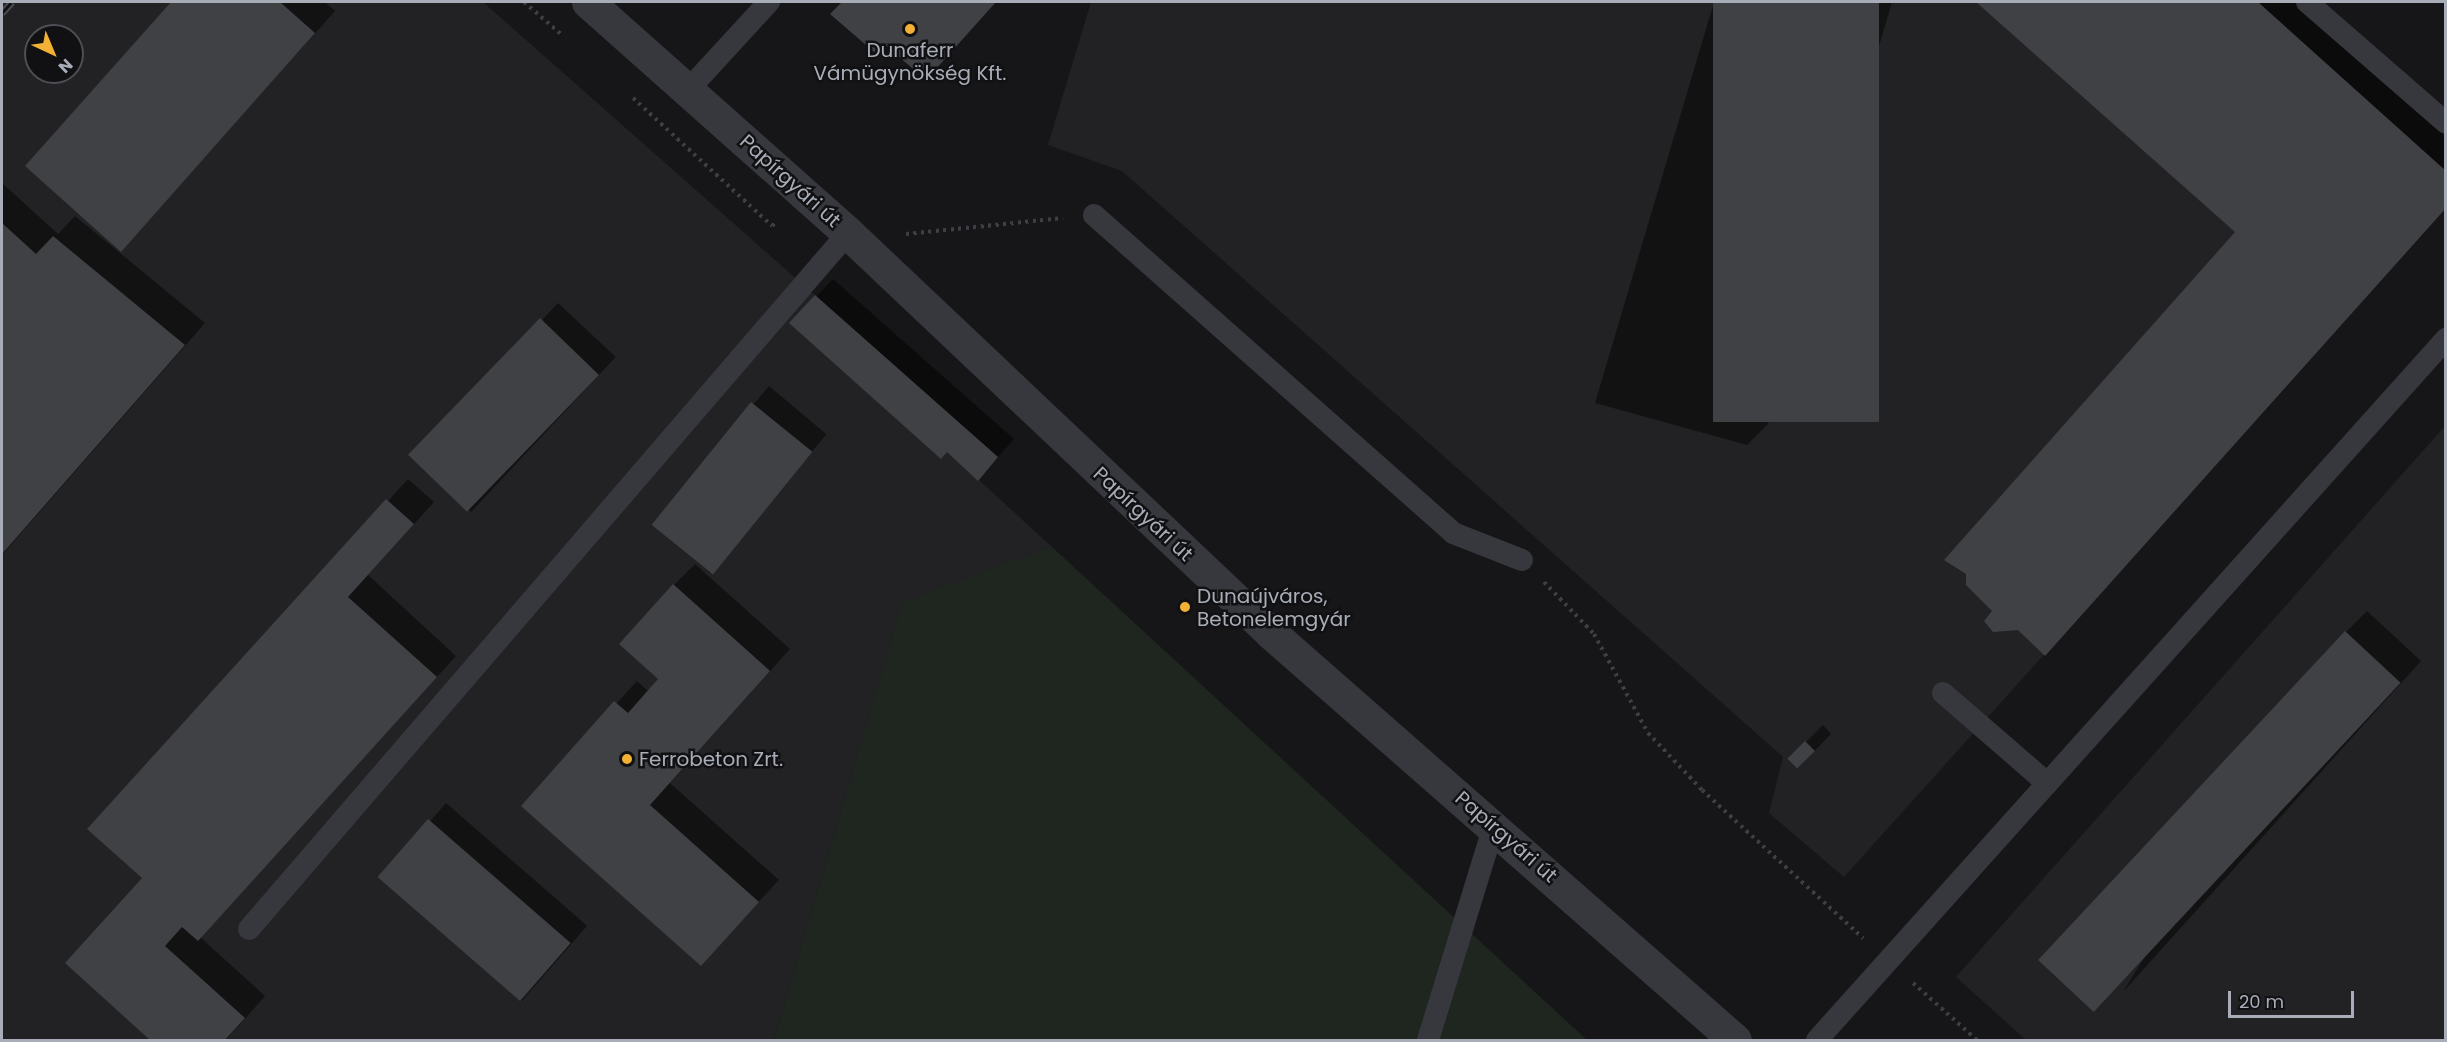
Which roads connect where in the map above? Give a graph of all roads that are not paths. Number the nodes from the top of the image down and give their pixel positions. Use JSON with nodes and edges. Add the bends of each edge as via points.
{"nodes":[{"id":1,"x":588,"y":2,"type":"edge"},
{"id":2,"x":770,"y":2,"type":"edge"},
{"id":3,"x":2307,"y":2,"type":"edge"},
{"id":4,"x":688,"y":90,"type":"junction"},
{"id":5,"x":2445,"y":123,"type":"edge"},
{"id":6,"x":1094,"y":215,"type":"road end"},
{"id":7,"x":848,"y":233,"type":"junction"},
{"id":8,"x":2445,"y":339,"type":"edge"},
{"id":9,"x":1522,"y":560,"type":"road end"},
{"id":10,"x":1942,"y":693,"type":"dead end"},
{"id":11,"x":2047,"y":783,"type":"junction"},
{"id":12,"x":1494,"y":826,"type":"junction"},
{"id":13,"x":249,"y":929,"type":"dead end"},
{"id":14,"x":1428,"y":1041,"type":"edge"},
{"id":15,"x":1735,"y":1041,"type":"edge"},
{"id":16,"x":1817,"y":1041,"type":"edge"}],
"edges":[{"from":1,"to":4,"type":"street","name":"Papírgyári út"},
{"from":2,"to":4,"type":"lane"},
{"from":3,"to":5,"type":"lane"},
{"from":4,"to":7,"type":"street","name":"Papírgyári út"},
{"from":6,"to":9,"type":"lane","via":[[1453,534]]},
{"from":7,"to":12,"type":"street","name":"Papírgyári út","via":[[1168,539]]},
{"from":7,"to":13,"type":"lane"},
{"from":8,"to":11,"type":"lane"},
{"from":10,"to":11,"type":"lane"},
{"from":11,"to":16,"type":"lane"},
{"from":12,"to":14,"type":"lane"},
{"from":12,"to":15,"type":"street","name":"Papírgyári út"}]}
